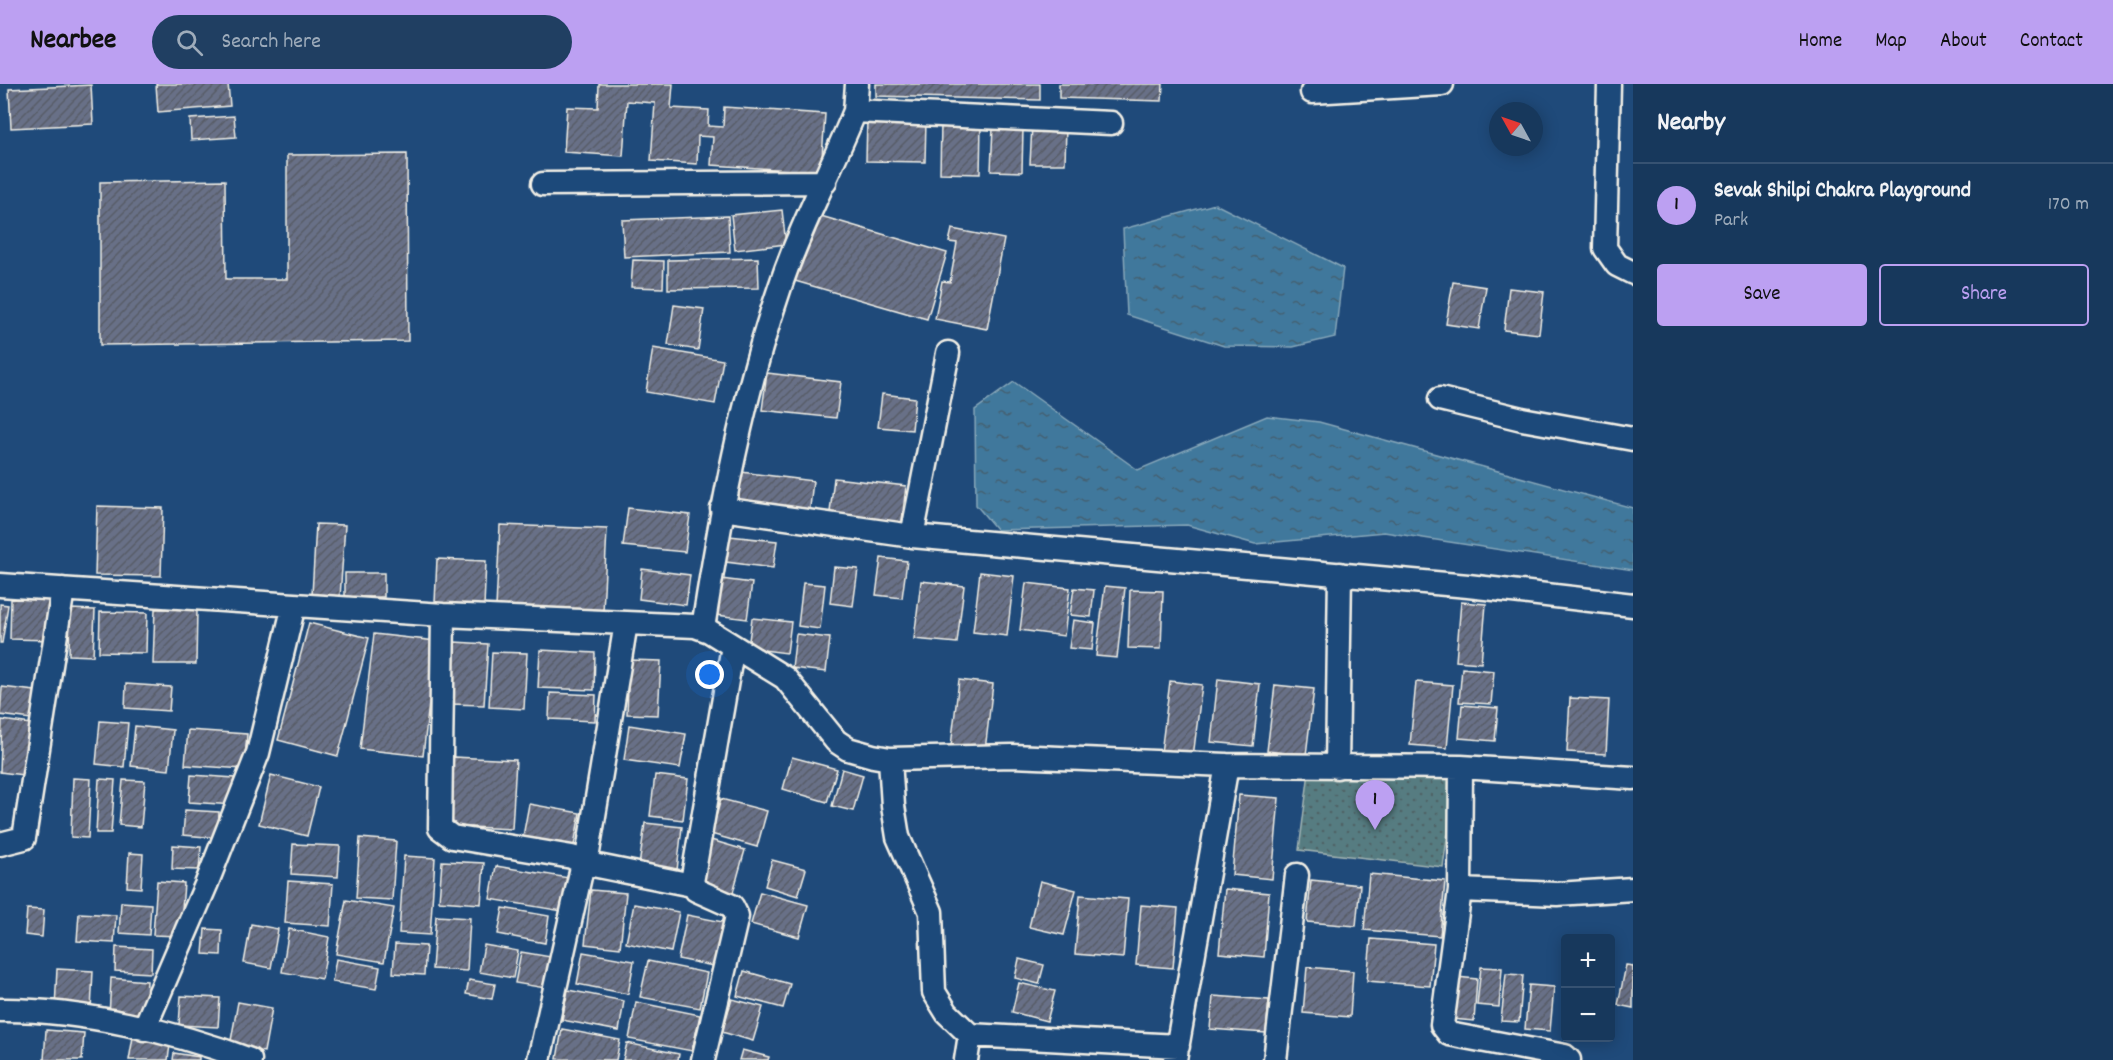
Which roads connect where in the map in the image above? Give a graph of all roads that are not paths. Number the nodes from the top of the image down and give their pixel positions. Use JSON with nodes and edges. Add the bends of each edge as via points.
{"nodes":[{"id":1,"x":857,"y":84,"type":"edge"},
{"id":2,"x":1442,"y":84,"type":"edge"},
{"id":3,"x":1609,"y":84,"type":"edge"},
{"id":4,"x":1312,"y":92,"type":"dead end"},
{"id":5,"x":855,"y":111,"type":"junction"},
{"id":6,"x":1111,"y":123,"type":"dead end"},
{"id":7,"x":825,"y":182,"type":"junction"},
{"id":8,"x":543,"y":184,"type":"dead end"},
{"id":9,"x":1633,"y":273,"type":"edge"},
{"id":10,"x":948,"y":353,"type":"dead end"},
{"id":11,"x":1440,"y":399,"type":"dead end"},
{"id":12,"x":1633,"y":439,"type":"edge"},
{"id":13,"x":722,"y":508,"type":"junction"},
{"id":14,"x":912,"y":537,"type":"junction"},
{"id":15,"x":1340,"y":574,"type":"junction"},
{"id":16,"x":0,"y":585,"type":"edge"},
{"id":17,"x":63,"y":589,"type":"junction"},
{"id":18,"x":1633,"y":604,"type":"edge"},
{"id":19,"x":294,"y":605,"type":"junction"},
{"id":20,"x":443,"y":615,"type":"junction"},
{"id":21,"x":627,"y":623,"type":"junction"},
{"id":22,"x":702,"y":628,"type":"junction"},
{"id":23,"x":733,"y":646,"type":"junction"},
{"id":24,"x":890,"y":759,"type":"junction"},
{"id":25,"x":1227,"y":765,"type":"junction"},
{"id":26,"x":1337,"y":767,"type":"junction"},
{"id":27,"x":1461,"y":767,"type":"junction"},
{"id":28,"x":1633,"y":778,"type":"edge"},
{"id":29,"x":0,"y":844,"type":"edge"},
{"id":30,"x":585,"y":864,"type":"junction"},
{"id":31,"x":1297,"y":875,"type":"dead end"},
{"id":32,"x":692,"y":885,"type":"junction"},
{"id":33,"x":1633,"y":889,"type":"edge"},
{"id":34,"x":1460,"y":890,"type":"junction"},
{"id":35,"x":0,"y":1010,"type":"edge"},
{"id":36,"x":144,"y":1029,"type":"junction"},
{"id":37,"x":970,"y":1035,"type":"junction"},
{"id":38,"x":1177,"y":1053,"type":"edge"},
{"id":39,"x":250,"y":1060,"type":"edge"},
{"id":40,"x":539,"y":1060,"type":"edge"},
{"id":41,"x":703,"y":1060,"type":"edge"},
{"id":42,"x":966,"y":1060,"type":"edge"},
{"id":43,"x":1275,"y":1060,"type":"edge"},
{"id":44,"x":1569,"y":1060,"type":"edge"}],
"edges":[{"from":1,"to":5,"type":"street"},
{"from":2,"to":4,"type":"street"},
{"from":3,"to":9,"type":"street","via":[[1605,248],[1617,265]]},
{"from":5,"to":6,"type":"street"},
{"from":5,"to":7,"type":"street"},
{"from":7,"to":8,"type":"street"},
{"from":7,"to":13,"type":"street","via":[[781,285],[746,397]]},
{"from":10,"to":14,"type":"street"},
{"from":11,"to":12,"type":"street"},
{"from":13,"to":14,"type":"street"},
{"from":13,"to":22,"type":"street"},
{"from":14,"to":15,"type":"street"},
{"from":15,"to":18,"type":"street"},
{"from":15,"to":26,"type":"street"},
{"from":16,"to":17,"type":"street"},
{"from":17,"to":19,"type":"street"},
{"from":17,"to":29,"type":"street","via":[[24,838]]},
{"from":19,"to":20,"type":"street"},
{"from":19,"to":36,"type":"street","via":[[258,753]]},
{"from":20,"to":21,"type":"street"},
{"from":20,"to":30,"type":"street","via":[[440,828],[452,837],[572,857]]},
{"from":21,"to":22,"type":"street"},
{"from":21,"to":30,"type":"street"},
{"from":22,"to":23,"type":"street"},
{"from":23,"to":24,"type":"street","via":[[785,678],[836,741],[860,753]]},
{"from":23,"to":32,"type":"street"},
{"from":24,"to":25,"type":"street","via":[[1012,756]]},
{"from":24,"to":37,"type":"street","via":[[898,837],[931,912],[934,992],[947,1013]]},
{"from":25,"to":26,"type":"street"},
{"from":25,"to":38,"type":"street"},
{"from":26,"to":27,"type":"street"},
{"from":27,"to":28,"type":"street"},
{"from":27,"to":34,"type":"street"},
{"from":30,"to":32,"type":"street"},
{"from":30,"to":40,"type":"street"},
{"from":31,"to":43,"type":"street"},
{"from":32,"to":41,"type":"street","via":[[732,906],[737,916]]},
{"from":33,"to":34,"type":"street","via":[[1557,894]]},
{"from":34,"to":44,"type":"street","via":[[1441,1020],[1445,1031]]},
{"from":35,"to":36,"type":"street","via":[[56,1013]]},
{"from":36,"to":39,"type":"street","via":[[206,1043]]},
{"from":37,"to":38,"type":"street"},
{"from":37,"to":42,"type":"street"}]}
